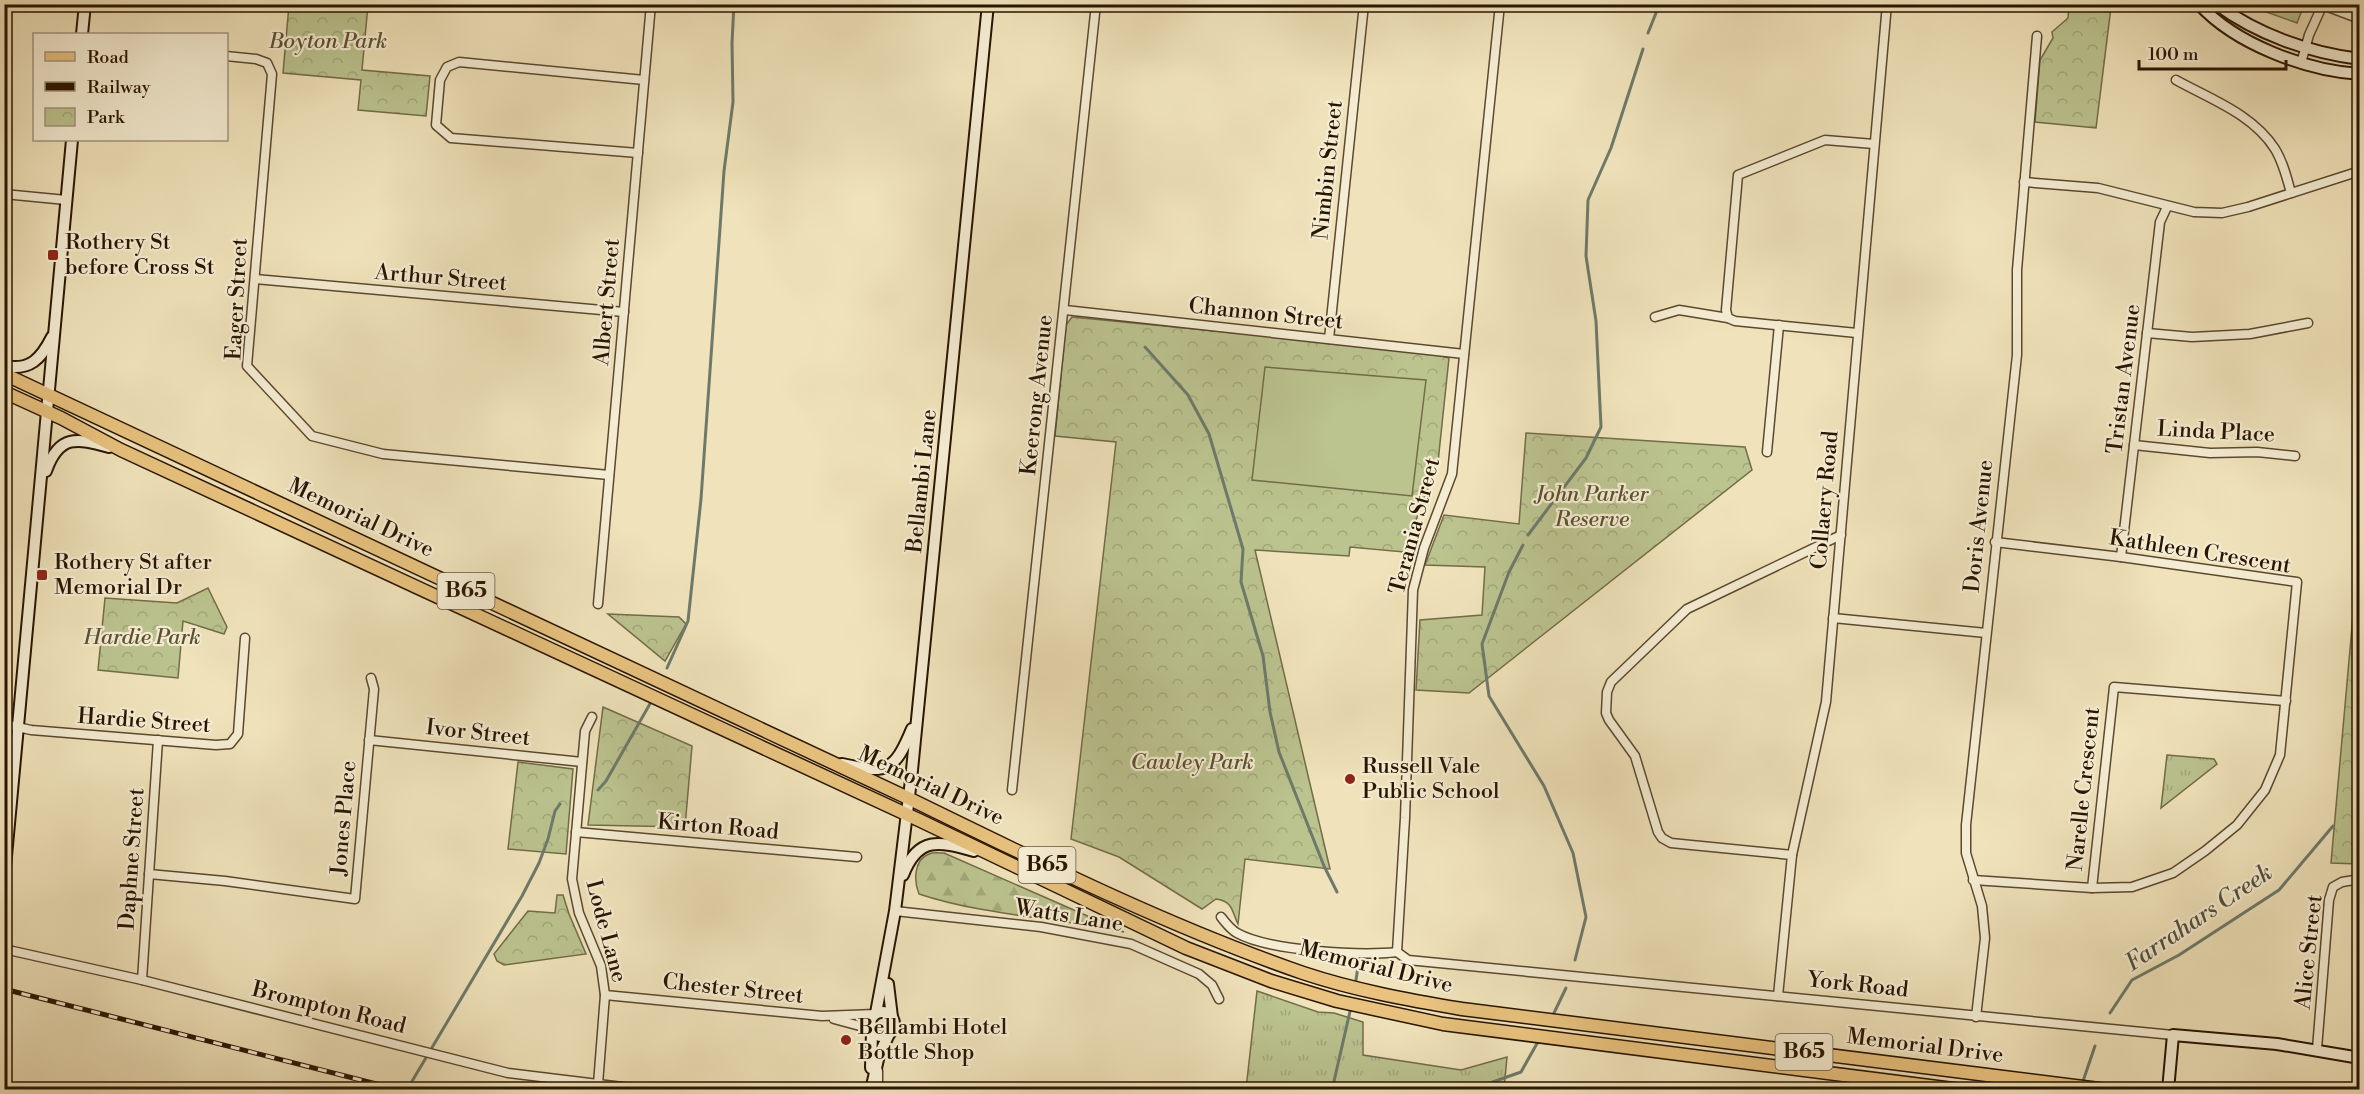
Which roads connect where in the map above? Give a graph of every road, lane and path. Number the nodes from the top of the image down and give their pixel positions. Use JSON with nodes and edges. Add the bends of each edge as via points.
{"nodes":[{"id":1,"x":85,"y":4,"type":"edge"},
{"id":2,"x":651,"y":4,"type":"edge"},
{"id":3,"x":988,"y":4,"type":"edge"},
{"id":4,"x":1096,"y":4,"type":"edge"},
{"id":5,"x":1364,"y":4,"type":"edge"},
{"id":6,"x":1500,"y":4,"type":"edge"},
{"id":7,"x":1887,"y":4,"type":"edge"},
{"id":8,"x":2199,"y":4,"type":"edge"},
{"id":9,"x":2216,"y":4,"type":"edge"},
{"id":10,"x":2323,"y":5,"type":"edge"},
{"id":11,"x":2360,"y":19,"type":"edge"},
{"id":12,"x":82,"y":33,"type":"edge"},
{"id":13,"x":2037,"y":36,"type":"dead end"},
{"id":14,"x":2305,"y":47,"type":"junction"},
{"id":15,"x":228,"y":56,"type":"edge"},
{"id":16,"x":2360,"y":59,"type":"edge"},
{"id":17,"x":2301,"y":63,"type":"junction"},
{"id":18,"x":2360,"y":74,"type":"edge"},
{"id":19,"x":644,"y":80,"type":"junction"},
{"id":20,"x":2176,"y":80,"type":"dead end"},
{"id":21,"x":72,"y":141,"type":"edge"},
{"id":22,"x":1874,"y":144,"type":"junction"},
{"id":23,"x":638,"y":153,"type":"junction"},
{"id":24,"x":2360,"y":171,"type":"edge"},
{"id":25,"x":2024,"y":182,"type":"junction"},
{"id":26,"x":2291,"y":193,"type":"junction"},
{"id":27,"x":4,"y":194,"type":"edge"},
{"id":28,"x":66,"y":200,"type":"junction"},
{"id":29,"x":2167,"y":207,"type":"junction"},
{"id":30,"x":255,"y":279,"type":"junction"},
{"id":31,"x":1065,"y":310,"type":"junction"},
{"id":32,"x":624,"y":312,"type":"junction"},
{"id":33,"x":1655,"y":317,"type":"dead end"},
{"id":34,"x":1728,"y":318,"type":"junction"},
{"id":35,"x":2308,"y":323,"type":"dead end"},
{"id":36,"x":1779,"y":325,"type":"junction"},
{"id":37,"x":55,"y":329,"type":"junction"},
{"id":38,"x":1857,"y":333,"type":"junction"},
{"id":39,"x":2147,"y":333,"type":"junction"},
{"id":40,"x":1329,"y":339,"type":"junction"},
{"id":41,"x":1464,"y":354,"type":"junction"},
{"id":42,"x":4,"y":366,"type":"edge"},
{"id":43,"x":4,"y":374,"type":"edge"},
{"id":44,"x":4,"y":393,"type":"edge"},
{"id":45,"x":49,"y":394,"type":"junction"},
{"id":46,"x":47,"y":412,"type":"junction"},
{"id":47,"x":2134,"y":446,"type":"junction"},
{"id":48,"x":121,"y":450,"type":"junction"},
{"id":49,"x":1767,"y":452,"type":"dead end"},
{"id":50,"x":2295,"y":456,"type":"dead end"},
{"id":51,"x":609,"y":475,"type":"junction"},
{"id":52,"x":41,"y":490,"type":"junction"},
{"id":53,"x":1840,"y":535,"type":"junction"},
{"id":54,"x":1995,"y":542,"type":"junction"},
{"id":55,"x":2121,"y":557,"type":"junction"},
{"id":56,"x":598,"y":604,"type":"dead end"},
{"id":57,"x":1833,"y":618,"type":"junction"},
{"id":58,"x":1986,"y":633,"type":"junction"},
{"id":59,"x":245,"y":638,"type":"dead end"},
{"id":60,"x":371,"y":678,"type":"dead end"},
{"id":61,"x":2286,"y":701,"type":"junction"},
{"id":62,"x":592,"y":717,"type":"dead end"},
{"id":63,"x":916,"y":720,"type":"junction"},
{"id":64,"x":4,"y":724,"type":"edge"},
{"id":65,"x":19,"y":727,"type":"junction"},
{"id":66,"x":158,"y":740,"type":"junction"},
{"id":67,"x":369,"y":740,"type":"junction"},
{"id":68,"x":827,"y":760,"type":"junction"},
{"id":69,"x":582,"y":762,"type":"junction"},
{"id":70,"x":1012,"y":790,"type":"dead end"},
{"id":71,"x":908,"y":798,"type":"junction"},
{"id":72,"x":906,"y":815,"type":"junction"},
{"id":73,"x":576,"y":832,"type":"junction"},
{"id":74,"x":1792,"y":855,"type":"junction"},
{"id":75,"x":857,"y":857,"type":"dead end"},
{"id":76,"x":995,"y":857,"type":"junction"},
{"id":77,"x":149,"y":874,"type":"junction"},
{"id":78,"x":4,"y":878,"type":"edge"},
{"id":79,"x":2360,"y":879,"type":"edge"},
{"id":80,"x":1973,"y":880,"type":"junction"},
{"id":81,"x":898,"y":888,"type":"junction"},
{"id":82,"x":2092,"y":888,"type":"junction"},
{"id":83,"x":895,"y":911,"type":"junction"},
{"id":84,"x":1221,"y":917,"type":"dead end"},
{"id":85,"x":4,"y":948,"type":"edge"},
{"id":86,"x":1397,"y":952,"type":"junction"},
{"id":87,"x":888,"y":960,"type":"junction"},
{"id":88,"x":142,"y":981,"type":"junction"},
{"id":89,"x":605,"y":995,"type":"junction"},
{"id":90,"x":1778,"y":996,"type":"junction"},
{"id":91,"x":1219,"y":999,"type":"dead end"},
{"id":92,"x":875,"y":1014,"type":"junction"},
{"id":93,"x":822,"y":1016,"type":"junction"},
{"id":94,"x":892,"y":1017,"type":"junction"},
{"id":95,"x":1976,"y":1017,"type":"junction"},
{"id":96,"x":872,"y":1031,"type":"junction"},
{"id":97,"x":889,"y":1034,"type":"junction"},
{"id":98,"x":2173,"y":1035,"type":"junction"},
{"id":99,"x":2317,"y":1049,"type":"junction"},
{"id":100,"x":2360,"y":1058,"type":"edge"},
{"id":101,"x":878,"y":1061,"type":"junction"},
{"id":102,"x":598,"y":1084,"type":"junction"},
{"id":103,"x":647,"y":1089,"type":"edge"},
{"id":104,"x":870,"y":1089,"type":"edge"},
{"id":105,"x":878,"y":1089,"type":"edge"},
{"id":106,"x":1961,"y":1089,"type":"edge"},
{"id":107,"x":2107,"y":1089,"type":"edge"},
{"id":108,"x":2168,"y":1089,"type":"edge"}],
"edges":[{"from":1,"to":12,"type":"main road"},
{"from":2,"to":19,"type":"street","name":"Albert Street"},
{"from":3,"to":63,"type":"main road","name":"Bellambi Lane"},
{"from":4,"to":31,"type":"street","name":"Keerong Avenue"},
{"from":5,"to":40,"type":"street","name":"Nimbin Street"},
{"from":6,"to":41,"type":"street","name":"Terania Street"},
{"from":7,"to":22,"type":"street","name":"Collaery Road"},
{"from":8,"to":17,"type":"main road","via":[[2249,41]]},
{"from":9,"to":14,"type":"main road","via":[[2253,27]]},
{"from":10,"to":11,"type":"street"},
{"from":10,"to":14,"type":"street"},
{"from":13,"to":25,"type":"street","name":"Doris Avenue"},
{"from":14,"to":16,"type":"main road"},
{"from":14,"to":17,"type":"street"},
{"from":15,"to":30,"type":"street","name":"Eager Street","via":[[267,63],[272,74]]},
{"from":17,"to":18,"type":"main road"},
{"from":19,"to":23,"type":"street","name":"Albert Street"},
{"from":19,"to":23,"type":"street","via":[[459,62],[447,68],[440,81],[436,125],[452,138]]},
{"from":20,"to":26,"type":"street","via":[[2248,120],[2263,133],[2276,150]]},
{"from":21,"to":28,"type":"main road"},
{"from":22,"to":34,"type":"street","via":[[1825,140],[1738,175]]},
{"from":22,"to":38,"type":"street","name":"Collaery Road"},
{"from":23,"to":32,"type":"street","name":"Albert Street"},
{"from":24,"to":26,"type":"street"},
{"from":25,"to":29,"type":"street","via":[[2098,188]]},
{"from":25,"to":54,"type":"street","name":"Doris Avenue","via":[[2017,270],[2017,355]]},
{"from":26,"to":29,"type":"street","via":[[2222,213]]},
{"from":27,"to":28,"type":"street"},
{"from":28,"to":37,"type":"main road"},
{"from":29,"to":39,"type":"street","name":"Tristan Avenue","via":[[2160,222]]},
{"from":30,"to":32,"type":"street","name":"Arthur Street"},
{"from":30,"to":51,"type":"street","name":"Eager Street","via":[[247,366],[312,436],[383,454]]},
{"from":31,"to":40,"type":"street","name":"Channon Street"},
{"from":31,"to":70,"type":"street","name":"Keerong Avenue"},
{"from":32,"to":51,"type":"street","name":"Albert Street"},
{"from":33,"to":34,"type":"street","via":[[1679,310]]},
{"from":34,"to":36,"type":"street"},
{"from":35,"to":39,"type":"street","via":[[2250,334],[2192,337]]},
{"from":36,"to":38,"type":"street"},
{"from":36,"to":49,"type":"street"},
{"from":37,"to":42,"type":"main road","via":[[39,359],[24,368]]},
{"from":37,"to":45,"type":"main road"},
{"from":38,"to":53,"type":"street","name":"Collaery Road"},
{"from":39,"to":47,"type":"street","name":"Tristan Avenue"},
{"from":40,"to":41,"type":"street","name":"Channon Street"},
{"from":41,"to":86,"type":"street","name":"Terania Street","via":[[1452,474],[1413,590]]},
{"from":43,"to":45,"type":"main road","name":"Memorial Drive","number":"B65"},
{"from":44,"to":46,"type":"main road","name":"Memorial Drive","number":"B65"},
{"from":45,"to":46,"type":"main road"},
{"from":45,"to":68,"type":"main road","name":"Memorial Drive","number":"B65"},
{"from":46,"to":48,"type":"main road","name":"Memorial Drive","number":"B65"},
{"from":46,"to":52,"type":"main road"},
{"from":47,"to":50,"type":"street","name":"Linda Place"},
{"from":47,"to":55,"type":"street","name":"Tristan Avenue"},
{"from":48,"to":52,"type":"main road","via":[[82,440],[65,443],[52,455]]},
{"from":48,"to":72,"type":"main road","name":"Memorial Drive","number":"B65"},
{"from":51,"to":56,"type":"street","name":"Albert Street"},
{"from":52,"to":65,"type":"main road"},
{"from":53,"to":57,"type":"street","name":"Collaery Road"},
{"from":53,"to":74,"type":"street","via":[[1687,609],[1611,682],[1607,692],[1606,713],[1635,756],[1662,838],[1671,843]]},
{"from":54,"to":55,"type":"street","name":"Kathleen Crescent"},
{"from":54,"to":58,"type":"street","name":"Doris Avenue"},
{"from":55,"to":61,"type":"street","name":"Kathleen Crescent","via":[[2297,582]]},
{"from":57,"to":58,"type":"street"},
{"from":57,"to":74,"type":"street","name":"Collaery Road","via":[[1826,702]]},
{"from":58,"to":80,"type":"street","name":"Doris Avenue","via":[[1966,825],[1966,853]]},
{"from":59,"to":66,"type":"street","name":"Hardie Street","via":[[238,734],[234,741],[216,745]]},
{"from":60,"to":67,"type":"street","name":"Jones Place","via":[[374,689]]},
{"from":61,"to":82,"type":"street","name":"Kathleen Crescent","via":[[2280,755],[2265,790],[2237,825],[2173,873],[2132,886]]},
{"from":61,"to":82,"type":"street","name":"Narelle Crescent","via":[[2114,687]]},
{"from":62,"to":69,"type":"street","name":"Lode Lane","via":[[585,732]]},
{"from":63,"to":68,"type":"main road","via":[[903,751],[890,766],[862,768]]},
{"from":63,"to":71,"type":"main road","name":"Bellambi Lane"},
{"from":64,"to":65,"type":"street","name":"Hardie Street"},
{"from":65,"to":66,"type":"street","name":"Hardie Street"},
{"from":65,"to":78,"type":"main road"},
{"from":66,"to":77,"type":"street","name":"Daphne Street"},
{"from":67,"to":69,"type":"street","name":"Ivor Street"},
{"from":67,"to":77,"type":"street","name":"Jones Place","via":[[355,899]]},
{"from":68,"to":71,"type":"main road","name":"Memorial Drive","number":"B65"},
{"from":69,"to":73,"type":"street","name":"Lode Lane"},
{"from":71,"to":72,"type":"main road","name":"Bellambi Lane"},
{"from":71,"to":107,"type":"main road","name":"Memorial Drive","number":"B65","via":[[1188,929],[1303,973],[1377,993],[1462,1009]]},
{"from":72,"to":76,"type":"main road","name":"Memorial Drive","number":"B65"},
{"from":72,"to":81,"type":"main road","name":"Bellambi Lane"},
{"from":73,"to":75,"type":"street","name":"Kirton Road"},
{"from":73,"to":89,"type":"street","name":"Lode Lane","via":[[574,898],[601,966]]},
{"from":74,"to":90,"type":"street","name":"Collaery Road"},
{"from":76,"to":81,"type":"main road","via":[[931,843],[911,857]]},
{"from":76,"to":106,"type":"main road","name":"Memorial Drive","number":"B65","via":[[1186,948],[1271,981],[1373,1010],[1443,1024]]},
{"from":77,"to":88,"type":"street","name":"Daphne Street"},
{"from":79,"to":99,"type":"street","name":"Alice Street","via":[[2333,887],[2329,900]]},
{"from":80,"to":82,"type":"street","name":"Kathleen Crescent"},
{"from":80,"to":95,"type":"street","name":"Doris Avenue","via":[[1982,906],[1985,938]]},
{"from":81,"to":83,"type":"main road","name":"Bellambi Lane"},
{"from":83,"to":87,"type":"main road","name":"Bellambi Lane"},
{"from":83,"to":91,"type":"street","name":"Watts Lane","via":[[1041,927],[1131,944],[1200,974]]},
{"from":84,"to":86,"type":"street","via":[[1230,929],[1262,942],[1368,953]]},
{"from":85,"to":88,"type":"street","name":"Brompton Road"},
{"from":86,"to":90,"type":"street","name":"York Road","via":[[1408,960]]},
{"from":87,"to":92,"type":"main road"},
{"from":87,"to":94,"type":"main road"},
{"from":88,"to":102,"type":"street","name":"Brompton Road","via":[[508,1073]]},
{"from":89,"to":93,"type":"street","name":"Chester Street"},
{"from":89,"to":102,"type":"street","name":"Lode Lane"},
{"from":90,"to":95,"type":"street","name":"York Road"},
{"from":92,"to":93,"type":"street"},
{"from":92,"to":94,"type":"main road"},
{"from":92,"to":96,"type":"main road","via":[[870,1023]]},
{"from":93,"to":96,"type":"street"},
{"from":94,"to":97,"type":"main road","via":[[894,1026]]},
{"from":95,"to":98,"type":"street","name":"York Road"},
{"from":96,"to":97,"type":"main road","via":[[878,1036]]},
{"from":96,"to":104,"type":"main road"},
{"from":97,"to":101,"type":"main road"},
{"from":98,"to":99,"type":"main road","name":"York Road"},
{"from":98,"to":108,"type":"main road"},
{"from":99,"to":100,"type":"main road","name":"York Road"},
{"from":101,"to":104,"type":"main road"},
{"from":101,"to":105,"type":"street"},
{"from":102,"to":103,"type":"street","name":"Brompton Road"}]}
